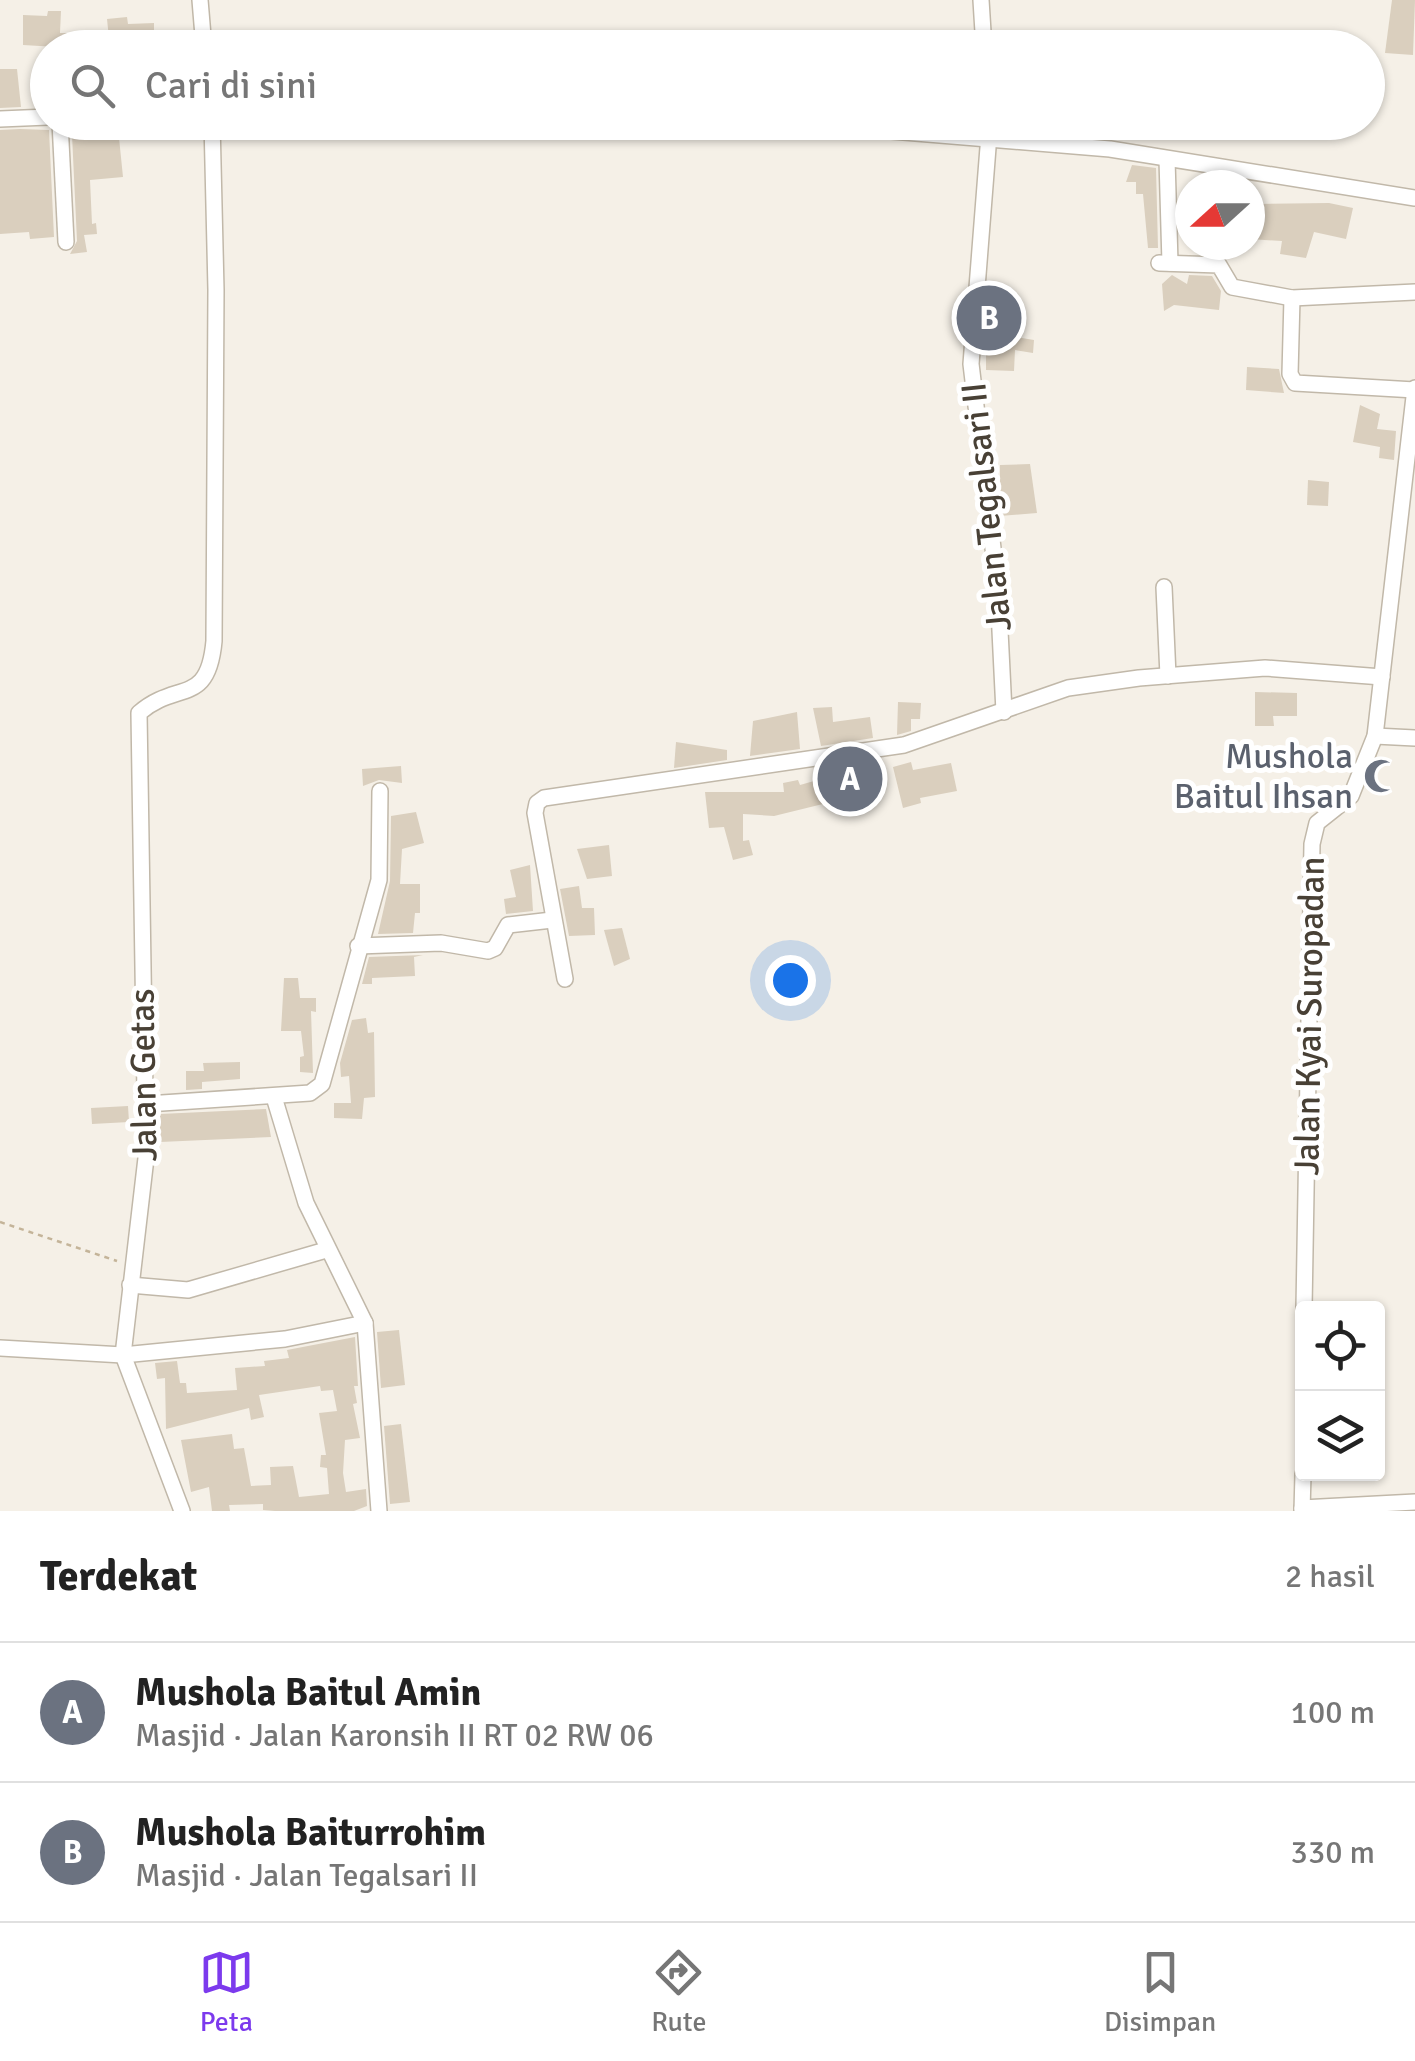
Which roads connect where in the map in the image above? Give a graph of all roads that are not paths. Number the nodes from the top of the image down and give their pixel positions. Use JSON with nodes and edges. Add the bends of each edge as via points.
{"nodes":[{"id":1,"x":200,"y":0,"type":"edge"},
{"id":2,"x":980,"y":0,"type":"edge"},
{"id":3,"x":202,"y":30,"type":"edge"},
{"id":4,"x":982,"y":30,"type":"edge"},
{"id":5,"x":30,"y":118,"type":"edge"},
{"id":6,"x":0,"y":119,"type":"edge"},
{"id":7,"x":61,"y":140,"type":"edge"},
{"id":8,"x":212,"y":140,"type":"edge"},
{"id":9,"x":989,"y":140,"type":"edge"},
{"id":10,"x":1051,"y":140,"type":"edge"},
{"id":11,"x":1167,"y":159,"type":"junction"},
{"id":12,"x":1415,"y":198,"type":"edge"},
{"id":13,"x":66,"y":242,"type":"dead end"},
{"id":14,"x":1415,"y":292,"type":"edge"},
{"id":15,"x":1292,"y":298,"type":"junction"},
{"id":16,"x":1415,"y":389,"type":"edge"},
{"id":17,"x":1164,"y":587,"type":"dead end"},
{"id":18,"x":1168,"y":676,"type":"junction"},
{"id":19,"x":1382,"y":678,"type":"junction"},
{"id":20,"x":1004,"y":712,"type":"junction"},
{"id":21,"x":1374,"y":736,"type":"junction"},
{"id":22,"x":1415,"y":738,"type":"edge"},
{"id":23,"x":380,"y":790,"type":"dead end"},
{"id":24,"x":552,"y":920,"type":"junction"},
{"id":25,"x":358,"y":946,"type":"junction"},
{"id":26,"x":566,"y":979,"type":"dead end"},
{"id":27,"x":274,"y":1097,"type":"junction"},
{"id":28,"x":146,"y":1104,"type":"junction"},
{"id":29,"x":326,"y":1250,"type":"junction"},
{"id":30,"x":130,"y":1285,"type":"junction"},
{"id":31,"x":1304,"y":1301,"type":"edge"},
{"id":32,"x":366,"y":1323,"type":"junction"},
{"id":33,"x":0,"y":1348,"type":"edge"},
{"id":34,"x":123,"y":1355,"type":"junction"},
{"id":35,"x":1302,"y":1481,"type":"edge"},
{"id":36,"x":1415,"y":1502,"type":"edge"},
{"id":37,"x":1302,"y":1509,"type":"edge"},
{"id":38,"x":182,"y":1511,"type":"edge"},
{"id":39,"x":378,"y":1511,"type":"edge"}],
"edges":[{"from":1,"to":3,"type":"street"},
{"from":2,"to":4,"type":"street"},
{"from":5,"to":6,"type":"street"},
{"from":7,"to":13,"type":"street"},
{"from":8,"to":28,"type":"street","name":"Jalan Getas","via":[[212,671],[192,690],[140,714]]},
{"from":9,"to":20,"type":"street","name":"Jalan Tegalsari II","via":[[971,364],[998,590]]},
{"from":10,"to":11,"type":"street"},
{"from":11,"to":12,"type":"street"},
{"from":11,"to":15,"type":"street","via":[[1164,263],[1219,265],[1232,287]]},
{"from":14,"to":15,"type":"street"},
{"from":15,"to":16,"type":"street","via":[[1294,383]]},
{"from":16,"to":19,"type":"street","name":"Jalan Kyai Suropadan"},
{"from":17,"to":18,"type":"street"},
{"from":18,"to":19,"type":"street","via":[[1264,668]]},
{"from":18,"to":20,"type":"street","via":[[1068,688]]},
{"from":19,"to":21,"type":"street","name":"Jalan Kyai Suropadan"},
{"from":20,"to":24,"type":"street","via":[[904,745],[544,798],[535,813]]},
{"from":21,"to":22,"type":"street"},
{"from":21,"to":31,"type":"street","name":"Jalan Kyai Suropadan","via":[[1358,782],[1343,804],[1321,818],[1312,844]]},
{"from":23,"to":25,"type":"street","via":[[379,880]]},
{"from":24,"to":25,"type":"street","via":[[508,925],[488,951],[441,943]]},
{"from":24,"to":26,"type":"street"},
{"from":25,"to":27,"type":"street","via":[[322,1084],[310,1093]]},
{"from":27,"to":28,"type":"street"},
{"from":27,"to":29,"type":"street"},
{"from":28,"to":30,"type":"street","name":"Jalan Getas"},
{"from":29,"to":30,"type":"street","via":[[188,1290]]},
{"from":29,"to":32,"type":"street"},
{"from":30,"to":34,"type":"street","name":"Jalan Getas"},
{"from":32,"to":34,"type":"street","via":[[286,1339]]},
{"from":32,"to":39,"type":"street"},
{"from":33,"to":34,"type":"street"},
{"from":34,"to":38,"type":"street","name":"Jalan Getas"},
{"from":35,"to":37,"type":"street"},
{"from":36,"to":37,"type":"street"}]}
